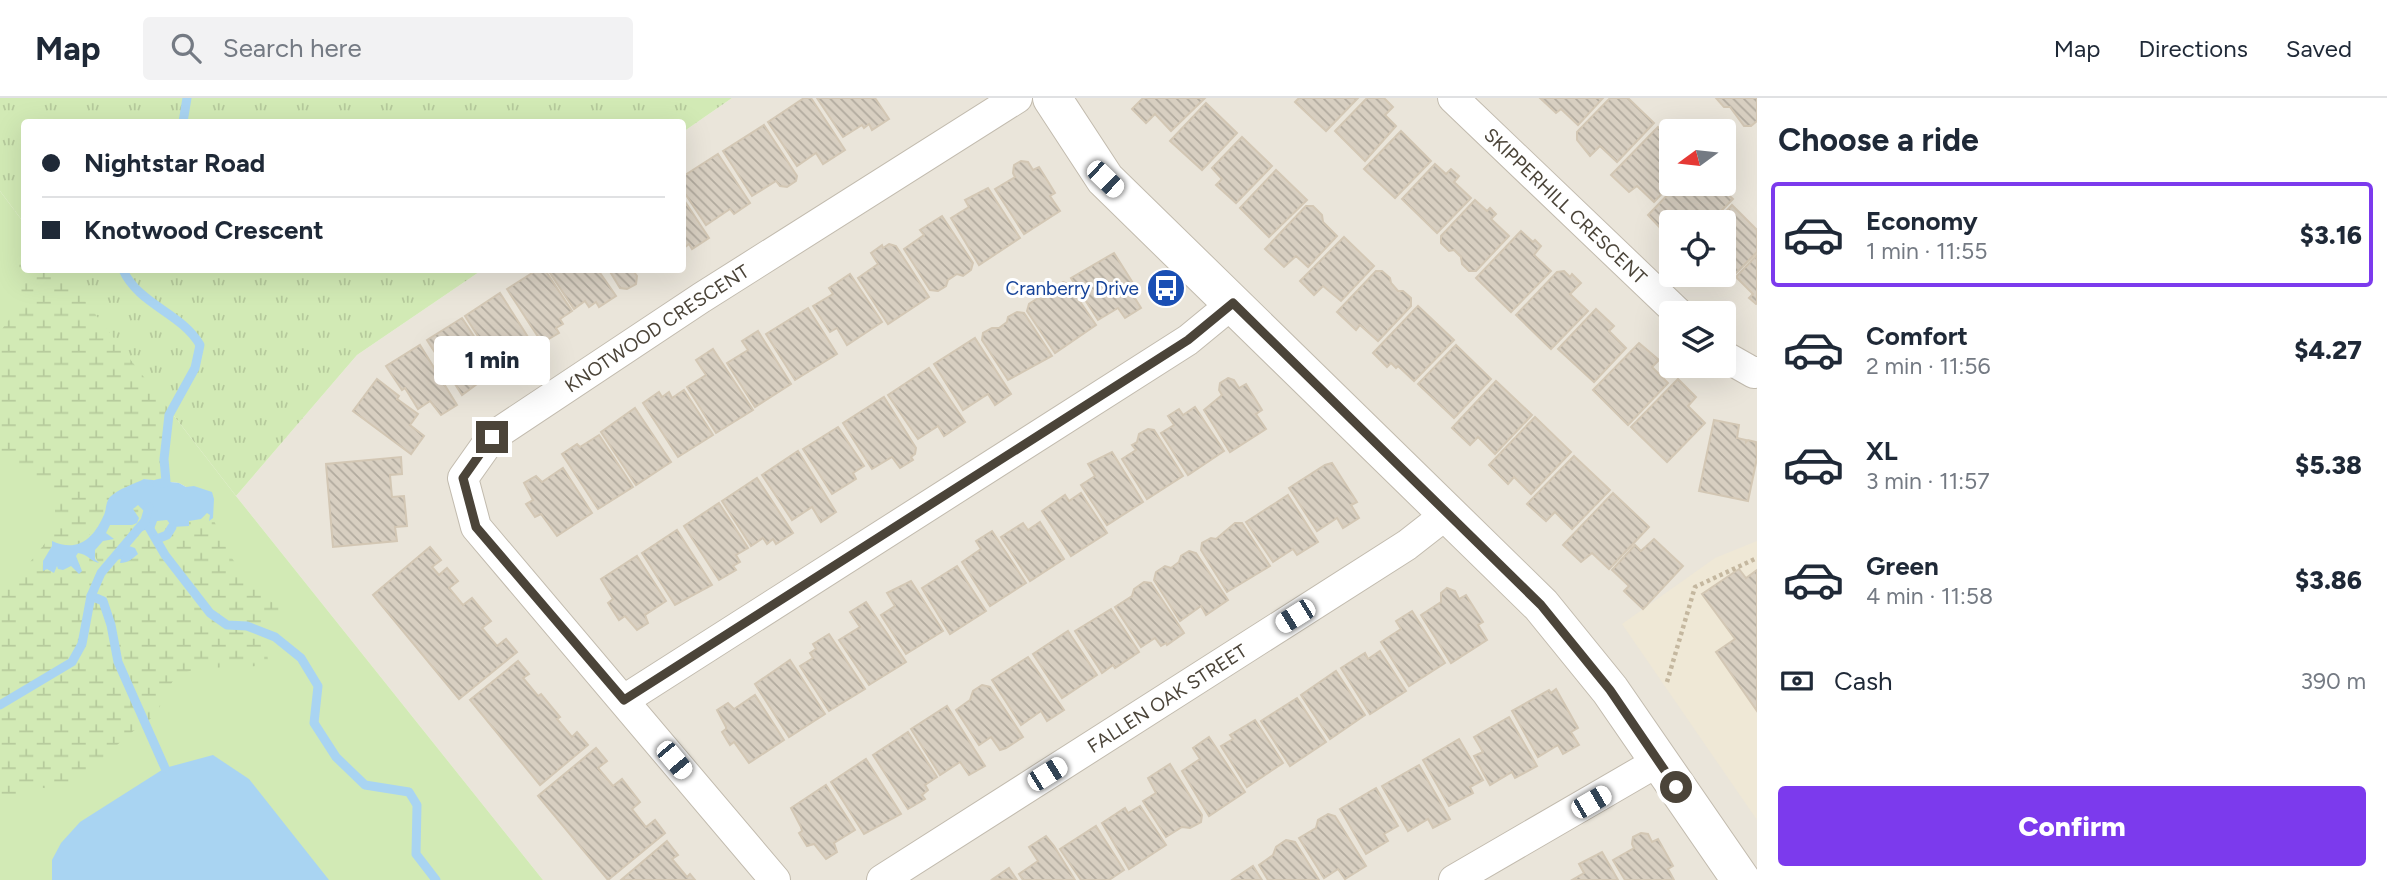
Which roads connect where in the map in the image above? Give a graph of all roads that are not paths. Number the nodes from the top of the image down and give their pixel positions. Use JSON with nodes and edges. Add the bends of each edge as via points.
{"nodes":[{"id":1,"x":1017,"y":98,"type":"edge"},
{"id":2,"x":1052,"y":98,"type":"edge"},
{"id":3,"x":1453,"y":98,"type":"edge"},
{"id":4,"x":1665,"y":301,"type":"edge"},
{"id":5,"x":1233,"y":303,"type":"junction"},
{"id":6,"x":1736,"y":363,"type":"edge"},
{"id":7,"x":1757,"y":372,"type":"edge"},
{"id":8,"x":1448,"y":513,"type":"junction"},
{"id":9,"x":624,"y":700,"type":"junction"},
{"id":10,"x":1659,"y":761,"type":"junction"},
{"id":11,"x":775,"y":880,"type":"edge"},
{"id":12,"x":882,"y":880,"type":"edge"},
{"id":13,"x":1454,"y":880,"type":"edge"},
{"id":14,"x":1741,"y":880,"type":"edge"}],
"edges":[{"from":1,"to":9,"type":"street","name":"KNOTWOOD CRESCENT","via":[[492,437],[463,478],[476,527]]},
{"from":2,"to":5,"type":"street","via":[[1105,179]]},
{"from":3,"to":4,"type":"street","name":"SKIPPERHILL CRESCENT"},
{"from":5,"to":8,"type":"street"},
{"from":5,"to":9,"type":"street","via":[[1188,340]]},
{"from":6,"to":7,"type":"street"},
{"from":8,"to":10,"type":"street","via":[[1541,605],[1610,690]]},
{"from":8,"to":12,"type":"street","name":"FALLEN OAK STREET","via":[[1396,552]]},
{"from":9,"to":11,"type":"street","name":"KNOTWOOD CRESCENT"},
{"from":10,"to":13,"type":"street"},
{"from":10,"to":14,"type":"street"}]}
